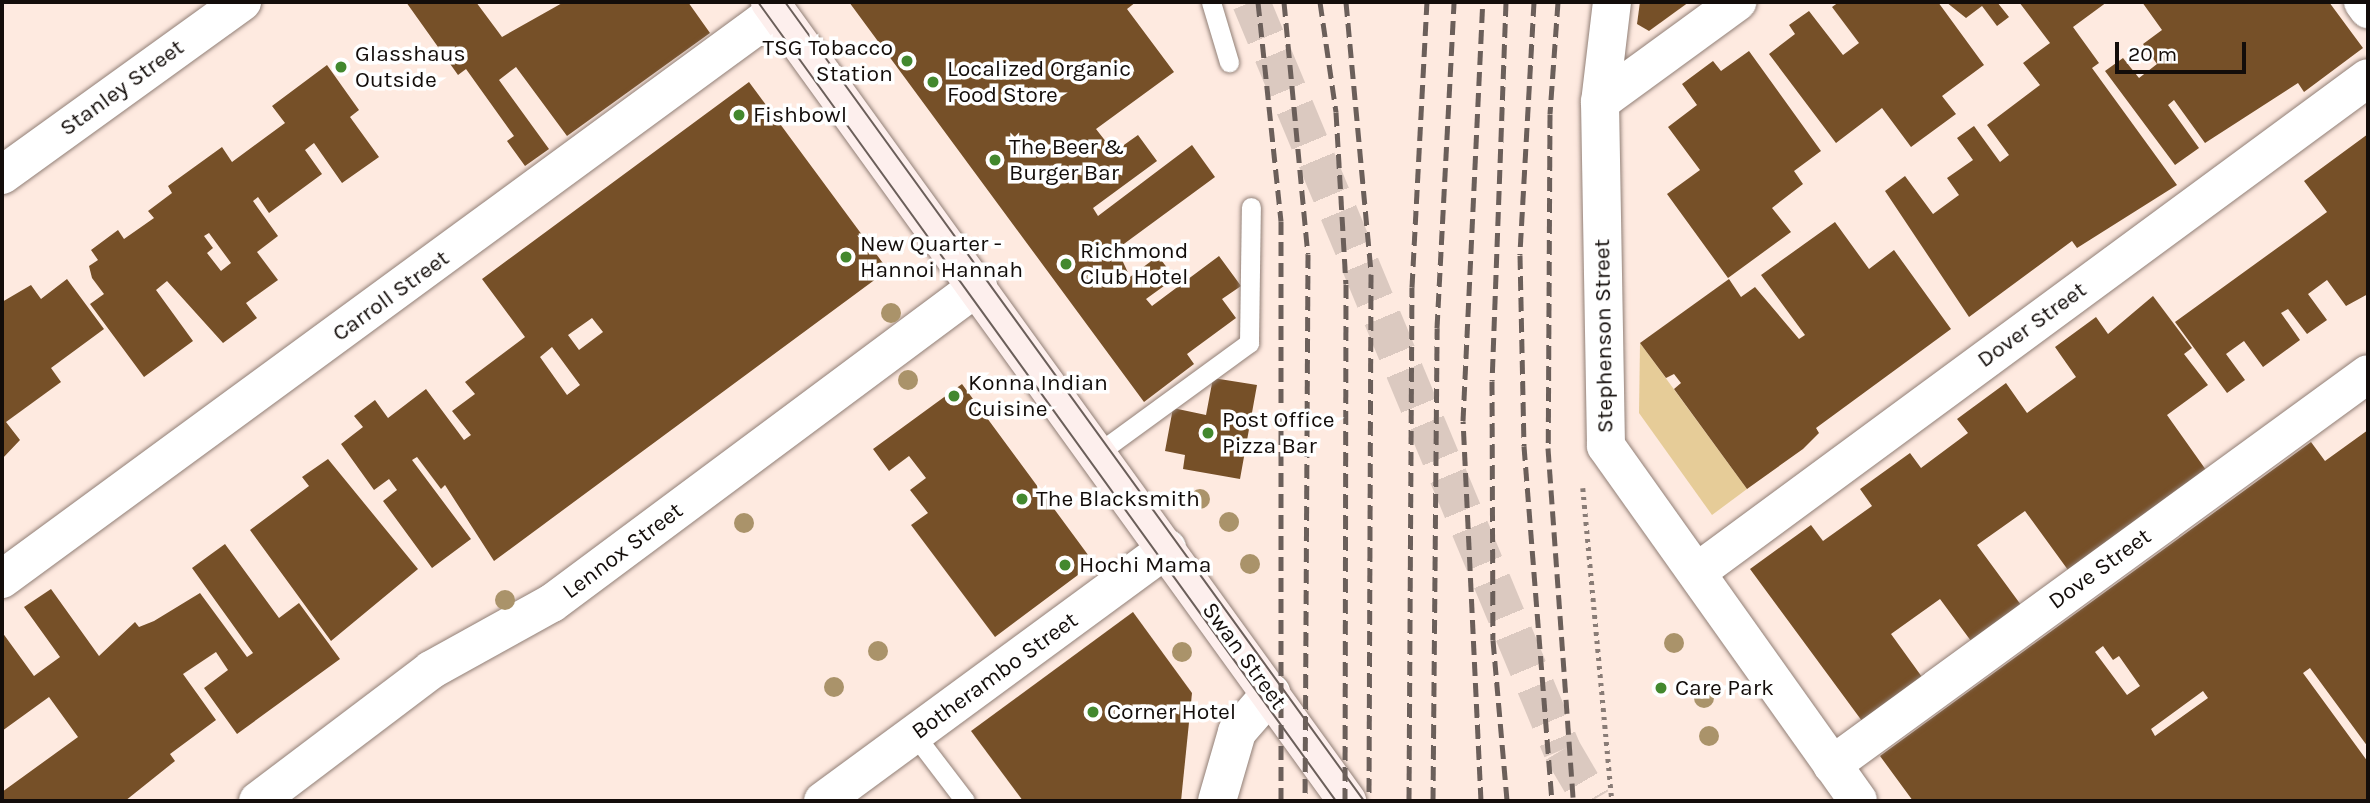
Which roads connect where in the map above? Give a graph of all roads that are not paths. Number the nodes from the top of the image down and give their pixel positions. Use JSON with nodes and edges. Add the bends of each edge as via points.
{"nodes":[{"id":1,"x":242,"y":2,"type":"edge"},
{"id":2,"x":1211,"y":2,"type":"edge"},
{"id":3,"x":1612,"y":2,"type":"edge"},
{"id":4,"x":1737,"y":2,"type":"edge"},
{"id":5,"x":2363,"y":2,"type":"edge"},
{"id":6,"x":774,"y":6,"type":"edge"},
{"id":7,"x":2368,"y":9,"type":"edge"},
{"id":8,"x":1228,"y":62,"type":"dead end"},
{"id":9,"x":2368,"y":78,"type":"edge"},
{"id":10,"x":1600,"y":102,"type":"junction"},
{"id":11,"x":2,"y":175,"type":"edge"},
{"id":12,"x":1251,"y":207,"type":"dead end"},
{"id":13,"x":978,"y":286,"type":"junction"},
{"id":14,"x":2368,"y":374,"type":"edge"},
{"id":15,"x":1098,"y":453,"type":"junction"},
{"id":16,"x":1167,"y":548,"type":"junction"},
{"id":17,"x":1697,"y":572,"type":"junction"},
{"id":18,"x":2,"y":579,"type":"edge"},
{"id":19,"x":1271,"y":693,"type":"junction"},
{"id":20,"x":914,"y":734,"type":"junction"},
{"id":21,"x":1832,"y":765,"type":"junction"},
{"id":22,"x":258,"y":801,"type":"edge"},
{"id":23,"x":822,"y":801,"type":"edge"},
{"id":24,"x":965,"y":801,"type":"edge"},
{"id":25,"x":1217,"y":801,"type":"edge"},
{"id":26,"x":1347,"y":801,"type":"edge"},
{"id":27,"x":1858,"y":801,"type":"edge"}],
"edges":[{"from":1,"to":11,"type":"street","name":"Stanley Street"},
{"from":2,"to":8,"type":"lane"},
{"from":3,"to":10,"type":"street","name":"Stephenson Street"},
{"from":4,"to":10,"type":"street"},
{"from":5,"to":7,"type":"street"},
{"from":6,"to":13,"type":"main road","name":"Swan Street"},
{"from":6,"to":18,"type":"street","name":"Carroll Street"},
{"from":9,"to":17,"type":"street","name":"Dover Street"},
{"from":10,"to":17,"type":"street","name":"Stephenson Street","via":[[1606,446]]},
{"from":12,"to":15,"type":"lane","via":[[1249,343]]},
{"from":13,"to":15,"type":"main road","name":"Swan Street"},
{"from":13,"to":22,"type":"street","name":"Lennox Street","via":[[552,603],[431,670]]},
{"from":14,"to":21,"type":"street","name":"Dove Street"},
{"from":15,"to":16,"type":"main road","name":"Swan Street"},
{"from":16,"to":19,"type":"main road","name":"Swan Street"},
{"from":16,"to":20,"type":"street","name":"Botherambo Street"},
{"from":17,"to":21,"type":"street","name":"Stephenson Street"},
{"from":19,"to":25,"type":"street","via":[[1237,732]]},
{"from":19,"to":26,"type":"main road","name":"Swan Street"},
{"from":20,"to":23,"type":"street","name":"Botherambo Street"},
{"from":20,"to":24,"type":"lane"},
{"from":21,"to":27,"type":"street","name":"Stephenson Street"}]}
